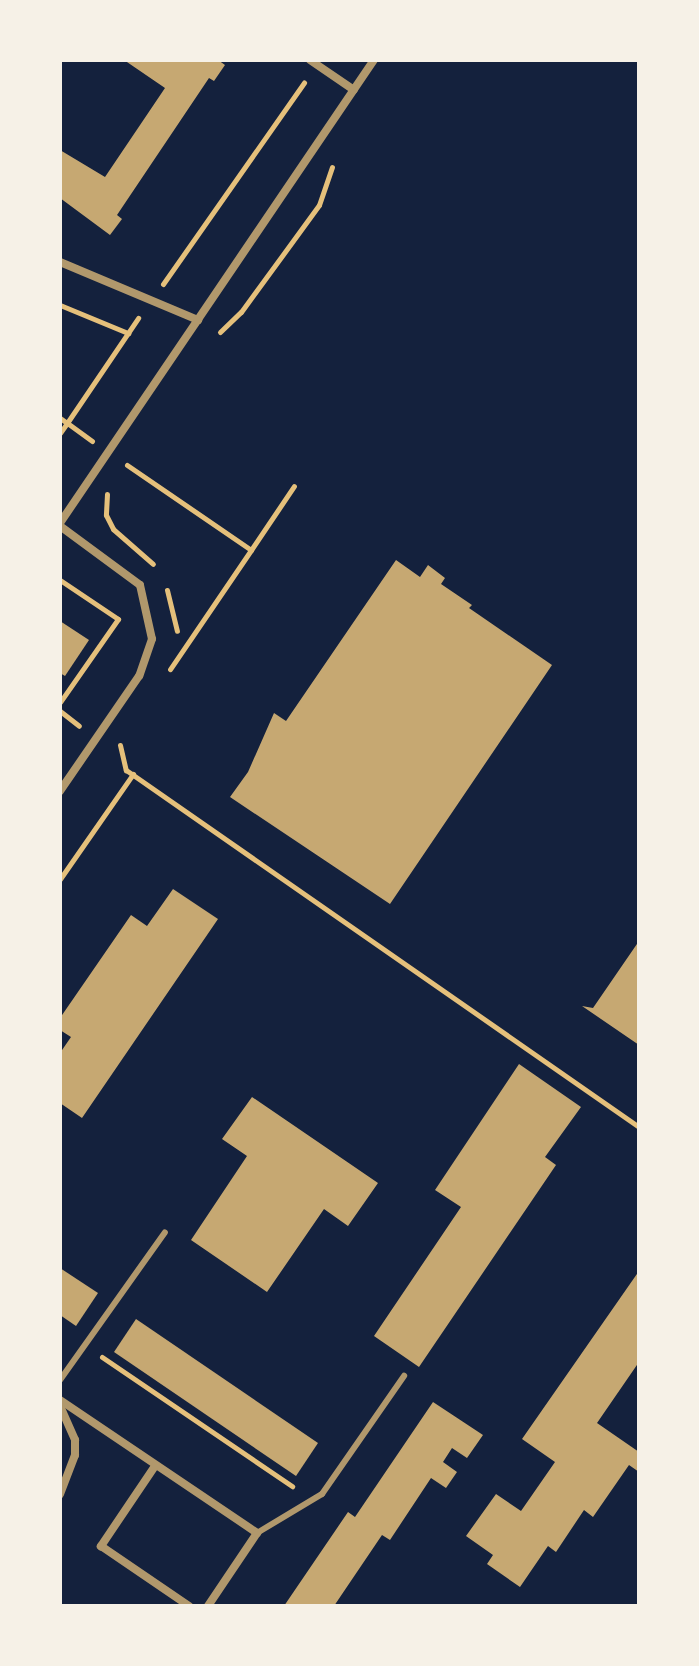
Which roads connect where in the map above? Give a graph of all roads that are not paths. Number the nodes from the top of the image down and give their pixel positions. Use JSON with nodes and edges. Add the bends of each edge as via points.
{"nodes":[{"id":1,"x":374,"y":60,"type":"edge"},
{"id":2,"x":313,"y":62,"type":"edge"},
{"id":3,"x":354,"y":90,"type":"junction"},
{"id":4,"x":60,"y":262,"type":"edge"},
{"id":5,"x":198,"y":320,"type":"junction"},
{"id":6,"x":60,"y":524,"type":"edge"},
{"id":7,"x":60,"y":791,"type":"edge"},
{"id":8,"x":165,"y":1232,"type":"dead end"},
{"id":9,"x":404,"y":1376,"type":"dead end"},
{"id":10,"x":60,"y":1380,"type":"edge"},
{"id":11,"x":60,"y":1403,"type":"edge"},
{"id":12,"x":155,"y":1466,"type":"junction"},
{"id":13,"x":60,"y":1494,"type":"edge"},
{"id":14,"x":257,"y":1533,"type":"junction"},
{"id":15,"x":189,"y":1606,"type":"edge"},
{"id":16,"x":208,"y":1606,"type":"edge"}],
"edges":[{"from":1,"to":3,"type":"street"},
{"from":2,"to":3,"type":"street"},
{"from":3,"to":5,"type":"street"},
{"from":4,"to":5,"type":"street"},
{"from":5,"to":6,"type":"street"},
{"from":6,"to":7,"type":"street","via":[[140,585],[152,621],[148,658]]},
{"from":8,"to":10,"type":"lane"},
{"from":9,"to":14,"type":"lane","via":[[322,1494]]},
{"from":11,"to":12,"type":"street"},
{"from":11,"to":13,"type":"street","via":[[75,1455]]},
{"from":12,"to":14,"type":"street"},
{"from":12,"to":15,"type":"street","via":[[101,1546]]},
{"from":14,"to":16,"type":"street"}]}
